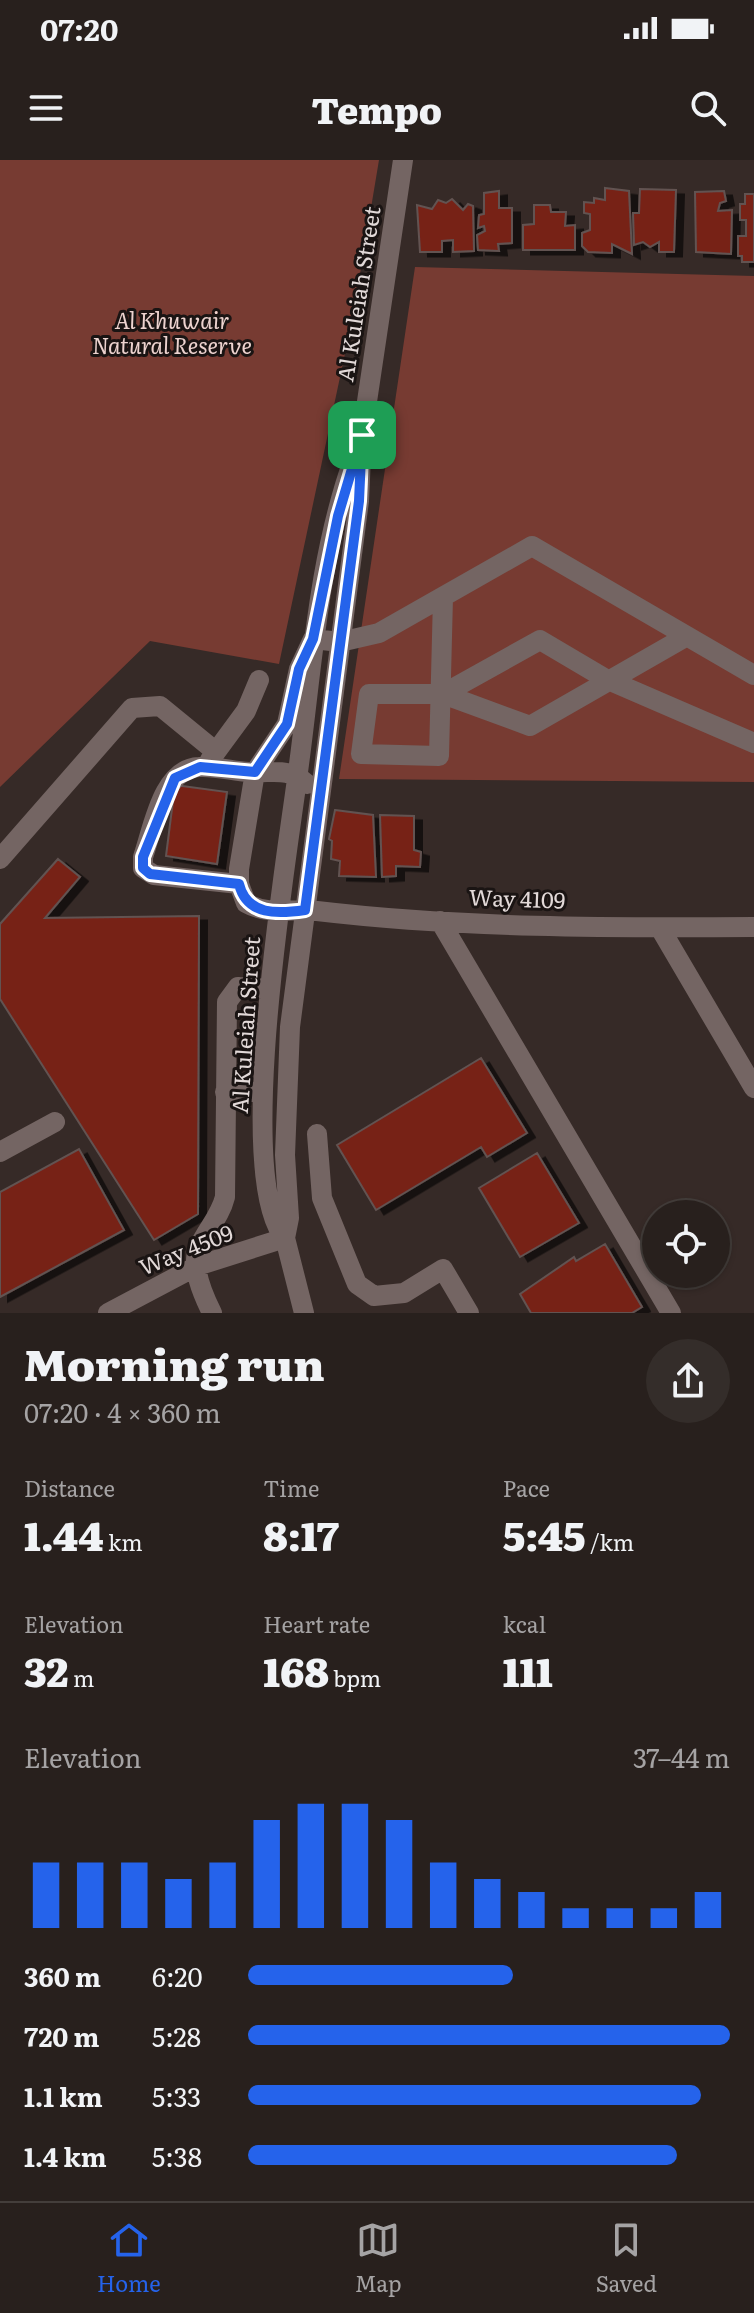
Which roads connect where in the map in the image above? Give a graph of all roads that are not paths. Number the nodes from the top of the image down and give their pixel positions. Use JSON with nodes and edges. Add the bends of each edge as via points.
{"nodes":[{"id":1,"x":403,"y":160,"type":"edge"},
{"id":2,"x":362,"y":435,"type":"junction"},
{"id":3,"x":443,"y":597,"type":"junction"},
{"id":4,"x":687,"y":636,"type":"junction"},
{"id":5,"x":313,"y":639,"type":"junction"},
{"id":6,"x":340,"y":642,"type":"junction"},
{"id":7,"x":754,"y":675,"type":"edge"},
{"id":8,"x":606,"y":679,"type":"junction"},
{"id":9,"x":259,"y":680,"type":"dead end"},
{"id":10,"x":443,"y":694,"type":"junction"},
{"id":11,"x":754,"y":743,"type":"edge"},
{"id":12,"x":211,"y":760,"type":"junction"},
{"id":13,"x":255,"y":772,"type":"junction"},
{"id":14,"x":298,"y":777,"type":"junction"},
{"id":15,"x":319,"y":806,"type":"junction"},
{"id":16,"x":0,"y":859,"type":"edge"},
{"id":17,"x":239,"y":884,"type":"junction"},
{"id":18,"x":305,"y":910,"type":"junction"},
{"id":19,"x":279,"y":912,"type":"junction"},
{"id":20,"x":440,"y":921,"type":"junction"},
{"id":21,"x":754,"y":927,"type":"edge"},
{"id":22,"x":660,"y":928,"type":"junction"},
{"id":23,"x":270,"y":989,"type":"junction"},
{"id":24,"x":754,"y":1088,"type":"edge"},
{"id":25,"x":225,"y":1099,"type":"junction"},
{"id":26,"x":263,"y":1099,"type":"junction"},
{"id":27,"x":55,"y":1122,"type":"dead end"},
{"id":28,"x":317,"y":1134,"type":"dead end"},
{"id":29,"x":0,"y":1152,"type":"edge"},
{"id":30,"x":285,"y":1238,"type":"junction"},
{"id":31,"x":197,"y":1266,"type":"junction"},
{"id":32,"x":108,"y":1313,"type":"edge"},
{"id":33,"x":212,"y":1313,"type":"edge"},
{"id":34,"x":304,"y":1313,"type":"edge"},
{"id":35,"x":469,"y":1313,"type":"edge"},
{"id":36,"x":671,"y":1313,"type":"edge"}],
"edges":[{"from":1,"to":2,"type":"street","name":"Al Kuleiah Street"},
{"from":2,"to":5,"type":"street","name":"Al Kuleiah Street","via":[[338,516]]},
{"from":2,"to":6,"type":"street","name":"Al Kuleiah Street"},
{"from":3,"to":4,"type":"street","via":[[532,546]]},
{"from":3,"to":6,"type":"street","via":[[379,633]]},
{"from":3,"to":10,"type":"street"},
{"from":4,"to":7,"type":"street"},
{"from":4,"to":8,"type":"street"},
{"from":5,"to":6,"type":"street"},
{"from":5,"to":13,"type":"street","via":[[299,669],[287,724]]},
{"from":5,"to":14,"type":"street","name":"Al Kuleiah Street"},
{"from":6,"to":15,"type":"street","name":"Al Kuleiah Street"},
{"from":8,"to":10,"type":"street","via":[[530,726]]},
{"from":8,"to":10,"type":"street","via":[[540,640]]},
{"from":8,"to":11,"type":"street"},
{"from":9,"to":12,"type":"street","via":[[246,711]]},
{"from":10,"to":10,"type":"street","via":[[439,756],[361,754],[369,694]]},
{"from":12,"to":13,"type":"street"},
{"from":12,"to":16,"type":"street","via":[[160,706],[132,708]]},
{"from":12,"to":17,"type":"street","via":[[182,772],[169,785],[143,868],[154,875]]},
{"from":13,"to":14,"type":"street","via":[[272,769]]},
{"from":13,"to":17,"type":"street"},
{"from":14,"to":15,"type":"street"},
{"from":14,"to":19,"type":"street","name":"Al Kuleiah Street"},
{"from":15,"to":18,"type":"street","name":"Al Kuleiah Street"},
{"from":17,"to":19,"type":"street","via":[[246,903]]},
{"from":18,"to":19,"type":"street","name":"Way 4109"},
{"from":18,"to":20,"type":"street","name":"Way 4109"},
{"from":18,"to":30,"type":"street","name":"Al Kuleiah Street","via":[[289,1043]]},
{"from":19,"to":23,"type":"street","name":"Al Kuleiah Street"},
{"from":20,"to":22,"type":"street","name":"Way 4109"},
{"from":20,"to":36,"type":"street"},
{"from":21,"to":22,"type":"street","name":"Way 4109"},
{"from":22,"to":24,"type":"street"},
{"from":23,"to":25,"type":"street","via":[[243,986],[229,995]]},
{"from":23,"to":26,"type":"street","name":"Al Kuleiah Street"},
{"from":25,"to":26,"type":"street"},
{"from":25,"to":31,"type":"street","via":[[225,1197],[221,1215],[198,1248]]},
{"from":26,"to":30,"type":"street","name":"Al Kuleiah Street","via":[[272,1213]]},
{"from":27,"to":29,"type":"street"},
{"from":28,"to":35,"type":"street","via":[[322,1198],[357,1284],[374,1296],[404,1293],[443,1269]]},
{"from":30,"to":31,"type":"street","name":"Way 4509"},
{"from":30,"to":34,"type":"street","name":"Al Kuleiah Street"},
{"from":31,"to":32,"type":"street","name":"Way 4509"},
{"from":31,"to":33,"type":"street"}]}
